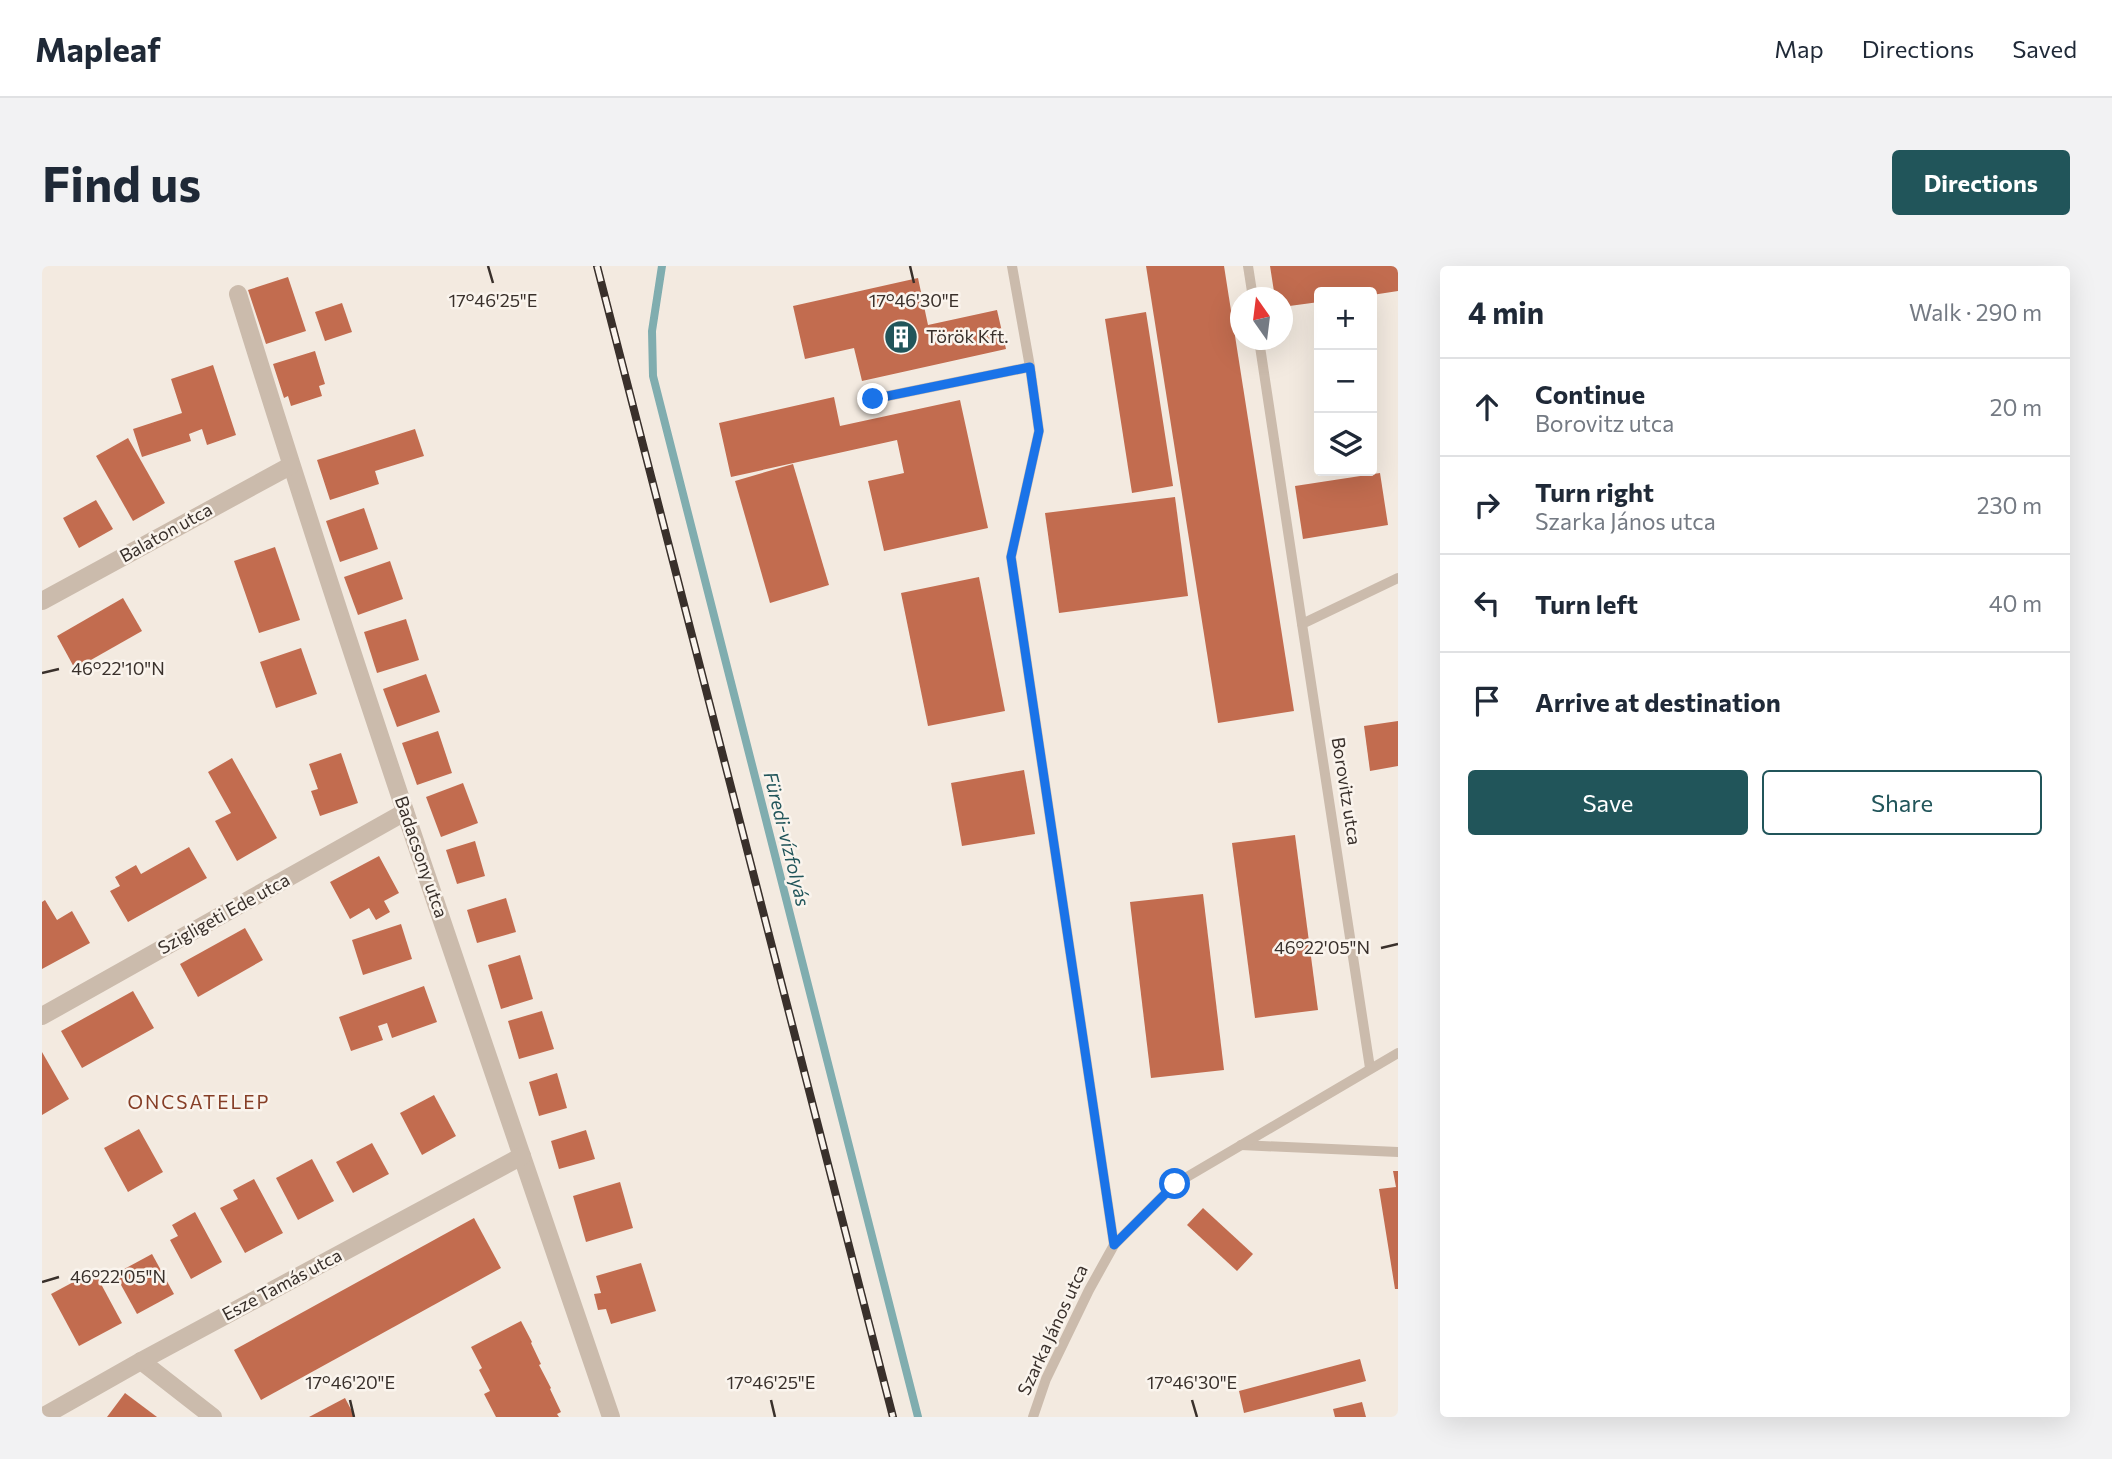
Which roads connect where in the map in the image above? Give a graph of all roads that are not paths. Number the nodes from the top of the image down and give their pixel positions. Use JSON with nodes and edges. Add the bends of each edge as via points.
{"nodes":[{"id":1,"x":1012,"y":266,"type":"edge"},
{"id":2,"x":1248,"y":266,"type":"edge"},
{"id":3,"x":1251,"y":287,"type":"edge"},
{"id":4,"x":238,"y":294,"type":"dead end"},
{"id":5,"x":1261,"y":350,"type":"edge"},
{"id":6,"x":1030,"y":367,"type":"junction"},
{"id":7,"x":873,"y":399,"type":"dead end"},
{"id":8,"x":290,"y":466,"type":"junction"},
{"id":9,"x":1398,"y":578,"type":"edge"},
{"id":10,"x":42,"y":601,"type":"edge"},
{"id":11,"x":1302,"y":624,"type":"junction"},
{"id":12,"x":405,"y":812,"type":"junction"},
{"id":13,"x":42,"y":1016,"type":"edge"},
{"id":14,"x":1398,"y":1053,"type":"edge"},
{"id":15,"x":1370,"y":1068,"type":"junction"},
{"id":16,"x":1241,"y":1145,"type":"junction"},
{"id":17,"x":1398,"y":1152,"type":"edge"},
{"id":18,"x":522,"y":1156,"type":"junction"},
{"id":19,"x":1114,"y":1245,"type":"junction"},
{"id":20,"x":141,"y":1361,"type":"junction"},
{"id":21,"x":42,"y":1417,"type":"edge"},
{"id":22,"x":213,"y":1417,"type":"edge"},
{"id":23,"x":611,"y":1417,"type":"edge"},
{"id":24,"x":1033,"y":1417,"type":"edge"}],
"edges":[{"from":1,"to":6,"type":"lane"},
{"from":2,"to":3,"type":"lane"},
{"from":4,"to":8,"type":"street","name":"Badacsony utca"},
{"from":5,"to":11,"type":"lane","name":"Borovitz utca"},
{"from":6,"to":7,"type":"lane"},
{"from":6,"to":19,"type":"lane","via":[[1039,431],[1011,557]]},
{"from":8,"to":10,"type":"street","name":"Balaton utca"},
{"from":8,"to":12,"type":"street","name":"Badacsony utca"},
{"from":9,"to":11,"type":"lane"},
{"from":11,"to":15,"type":"lane","name":"Borovitz utca"},
{"from":12,"to":13,"type":"street","name":"Szigligeti Ede utca"},
{"from":12,"to":18,"type":"street","name":"Badacsony utca"},
{"from":14,"to":15,"type":"lane"},
{"from":15,"to":16,"type":"lane"},
{"from":16,"to":17,"type":"lane"},
{"from":16,"to":19,"type":"lane","via":[[1175,1184]]},
{"from":18,"to":20,"type":"street","name":"Esze Tamás utca"},
{"from":18,"to":23,"type":"street","name":"Badacsony utca"},
{"from":19,"to":24,"type":"lane","name":"Szarka János utca","via":[[1051,1368]]},
{"from":20,"to":21,"type":"street","name":"Esze Tamás utca"},
{"from":20,"to":22,"type":"street"}]}
